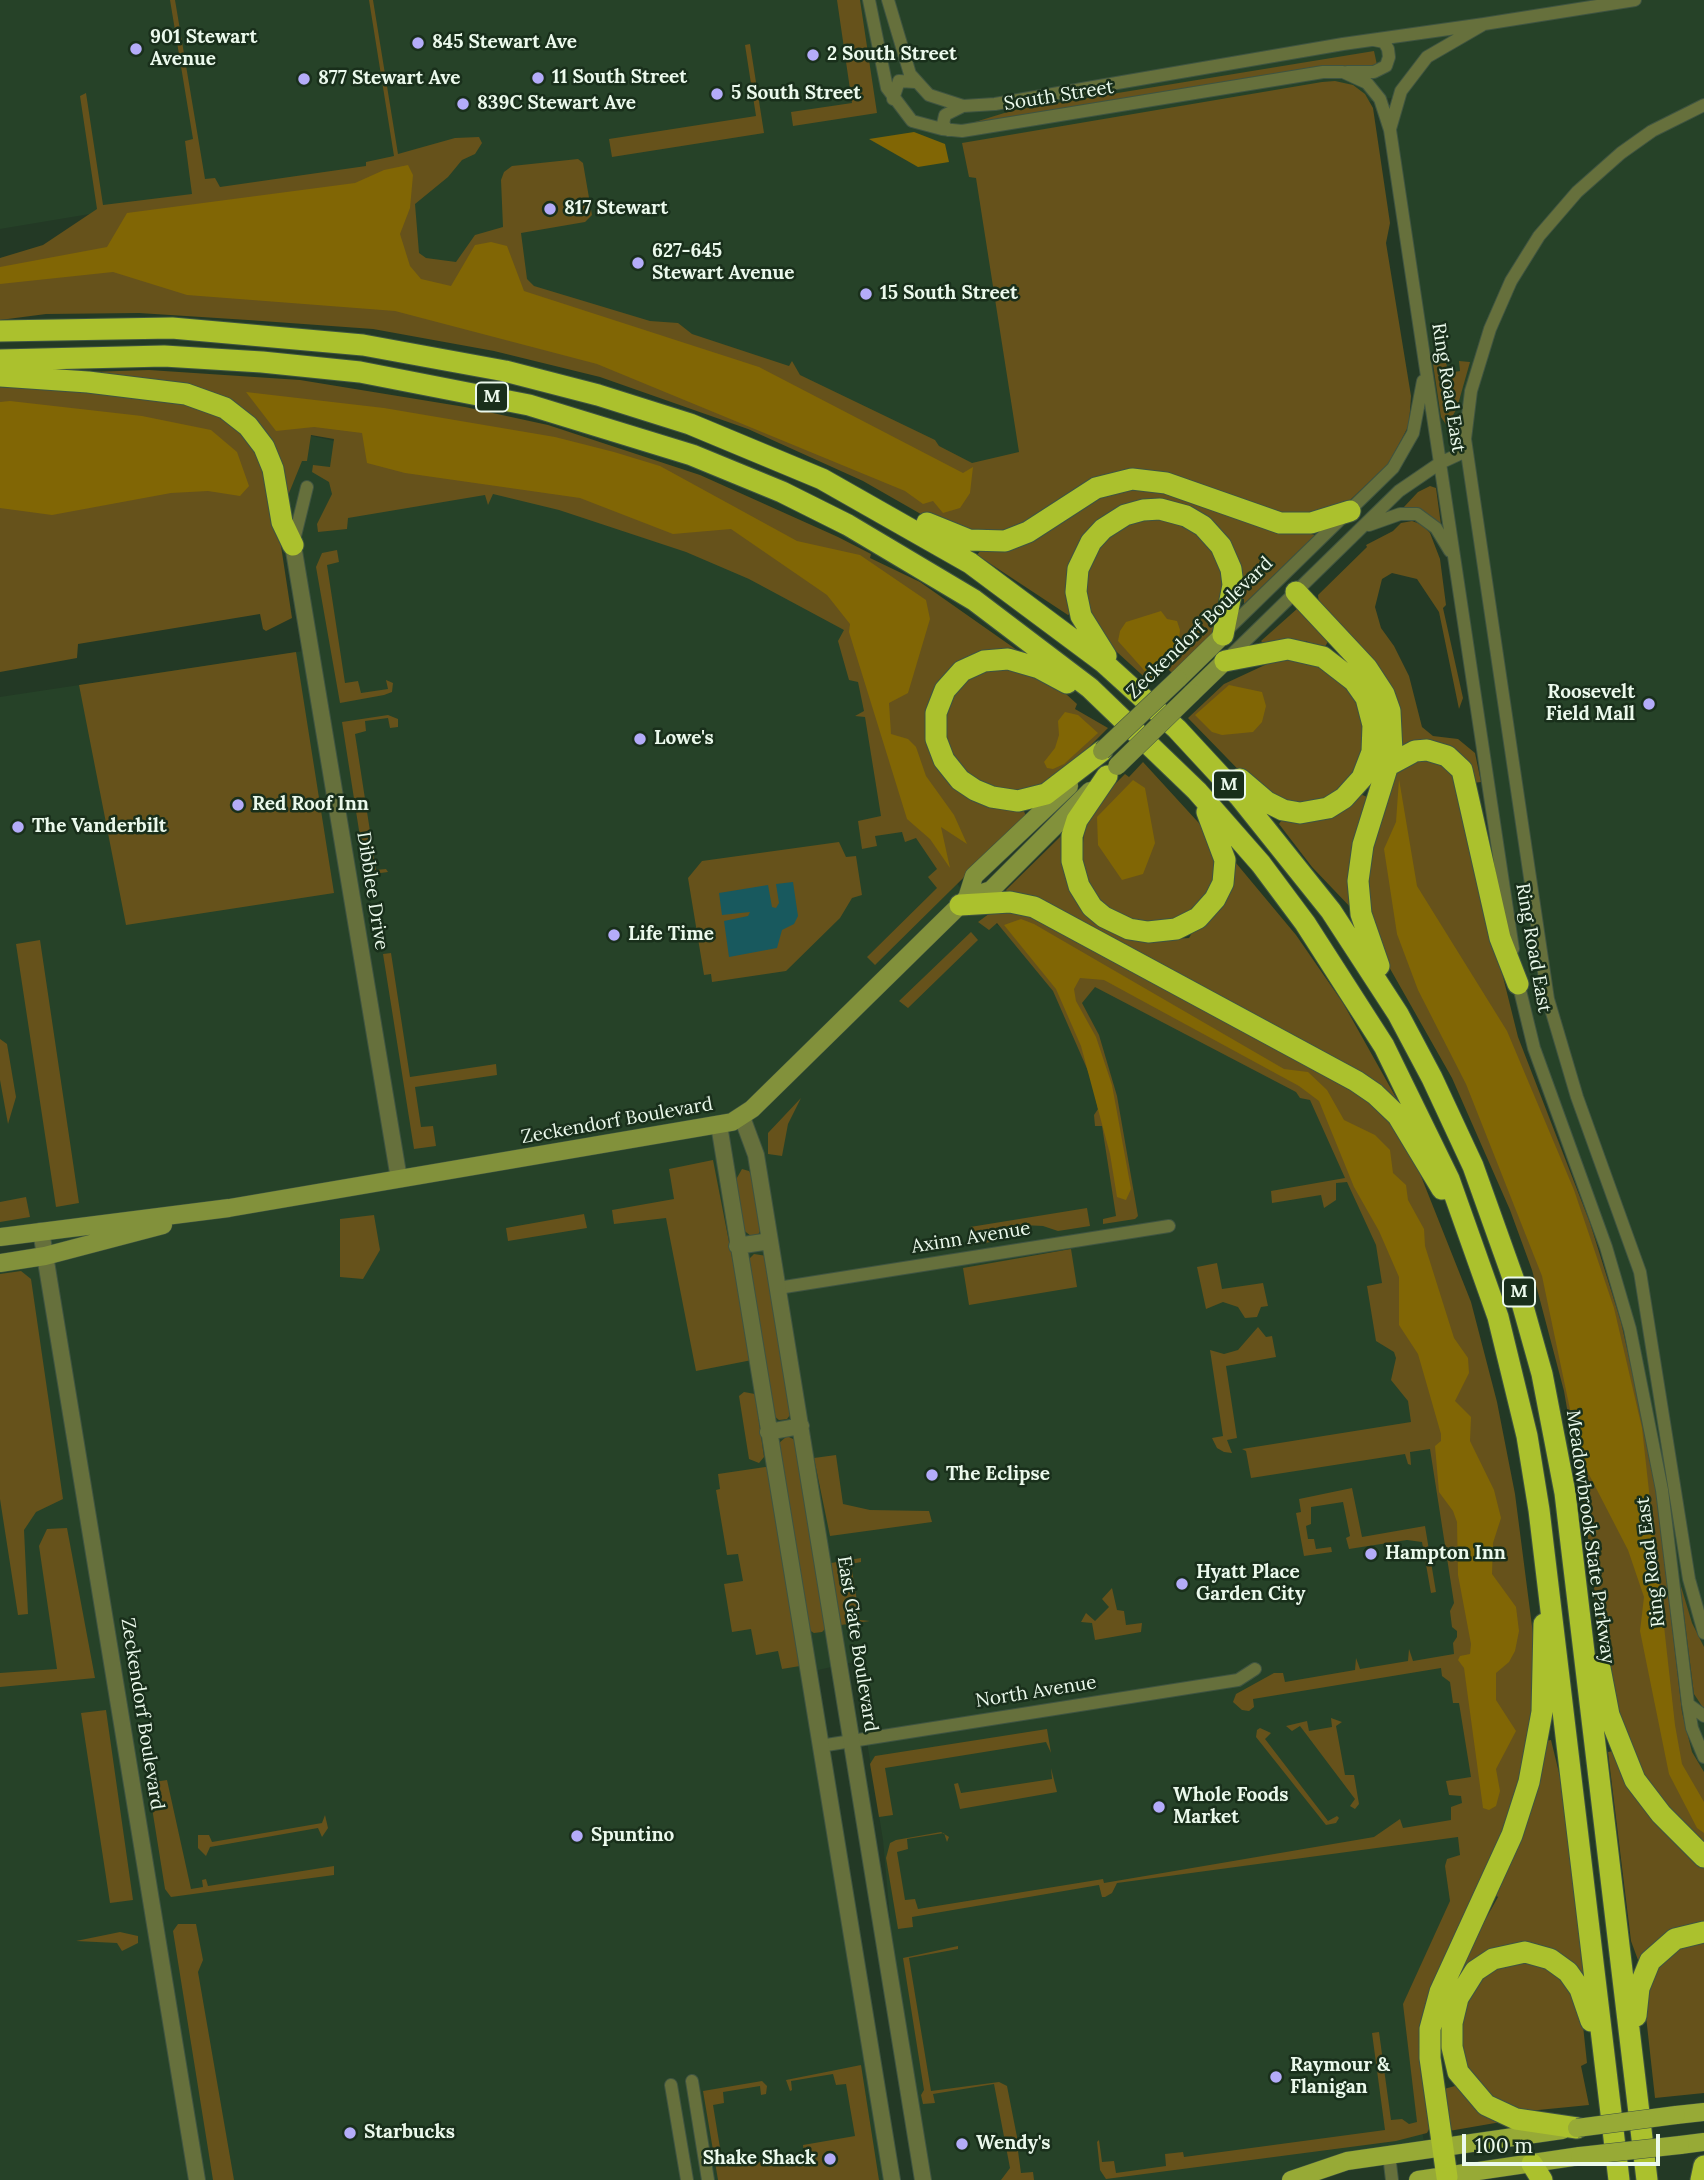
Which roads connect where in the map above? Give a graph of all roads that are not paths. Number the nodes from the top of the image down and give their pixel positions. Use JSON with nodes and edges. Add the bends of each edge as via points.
{"nodes":[{"id":1,"x":869,"y":0,"type":"edge"},
{"id":2,"x":888,"y":0,"type":"edge"},
{"id":3,"x":1635,"y":0,"type":"edge"},
{"id":4,"x":1483,"y":24,"type":"junction"},
{"id":5,"x":1368,"y":40,"type":"junction"},
{"id":6,"x":1343,"y":72,"type":"junction"},
{"id":7,"x":915,"y":82,"type":"junction"},
{"id":8,"x":893,"y":99,"type":"junction"},
{"id":9,"x":1704,"y":105,"type":"edge"},
{"id":10,"x":963,"y":106,"type":"junction"},
{"id":11,"x":948,"y":130,"type":"junction"},
{"id":12,"x":1390,"y":130,"type":"junction"},
{"id":13,"x":0,"y":331,"type":"edge"},
{"id":14,"x":0,"y":360,"type":"edge"},
{"id":15,"x":1425,"y":367,"type":"junction"},
{"id":16,"x":0,"y":376,"type":"edge"},
{"id":17,"x":1466,"y":451,"type":"junction"},
{"id":18,"x":1440,"y":463,"type":"junction"},
{"id":19,"x":307,"y":487,"type":"dead end"},
{"id":20,"x":863,"y":500,"type":"junction"},
{"id":21,"x":1356,"y":519,"type":"junction"},
{"id":22,"x":293,"y":545,"type":"junction"},
{"id":23,"x":1454,"y":557,"type":"junction"},
{"id":24,"x":1296,"y":592,"type":"junction"},
{"id":25,"x":1223,"y":635,"type":"junction"},
{"id":26,"x":1225,"y":661,"type":"junction"},
{"id":27,"x":1121,"y":678,"type":"junction"},
{"id":28,"x":1120,"y":715,"type":"junction"},
{"id":29,"x":1190,"y":743,"type":"junction"},
{"id":30,"x":1109,"y":765,"type":"junction"},
{"id":31,"x":1388,"y":765,"type":"junction"},
{"id":32,"x":1197,"y":791,"type":"junction"},
{"id":33,"x":964,"y":901,"type":"junction"},
{"id":34,"x":1518,"y":984,"type":"junction"},
{"id":35,"x":1398,"y":1014,"type":"junction"},
{"id":36,"x":742,"y":1117,"type":"junction"},
{"id":37,"x":719,"y":1125,"type":"junction"},
{"id":38,"x":398,"y":1179,"type":"junction"},
{"id":39,"x":229,"y":1208,"type":"junction"},
{"id":40,"x":1467,"y":1225,"type":"junction"},
{"id":41,"x":1169,"y":1226,"type":"dead end"},
{"id":42,"x":41,"y":1231,"type":"junction"},
{"id":43,"x":0,"y":1237,"type":"edge"},
{"id":44,"x":770,"y":1241,"type":"junction"},
{"id":45,"x":737,"y":1246,"type":"junction"},
{"id":46,"x":45,"y":1256,"type":"junction"},
{"id":47,"x":0,"y":1263,"type":"edge"},
{"id":48,"x":778,"y":1289,"type":"junction"},
{"id":49,"x":1630,"y":1329,"type":"junction"},
{"id":50,"x":1656,"y":1333,"type":"junction"},
{"id":51,"x":801,"y":1426,"type":"junction"},
{"id":52,"x":768,"y":1432,"type":"junction"},
{"id":53,"x":1548,"y":1580,"type":"junction"},
{"id":54,"x":1577,"y":1590,"type":"junction"},
{"id":55,"x":1704,"y":1633,"type":"edge"},
{"id":56,"x":1255,"y":1669,"type":"dead end"},
{"id":57,"x":1688,"y":1704,"type":"junction"},
{"id":58,"x":1704,"y":1716,"type":"edge"},
{"id":59,"x":852,"y":1741,"type":"junction"},
{"id":60,"x":820,"y":1746,"type":"junction"},
{"id":61,"x":1704,"y":1757,"type":"edge"},
{"id":62,"x":1704,"y":1857,"type":"edge"},
{"id":63,"x":1704,"y":1932,"type":"edge"},
{"id":64,"x":1632,"y":2050,"type":"junction"},
{"id":65,"x":1604,"y":2060,"type":"junction"},
{"id":66,"x":692,"y":2081,"type":"dead end"},
{"id":67,"x":671,"y":2085,"type":"dead end"},
{"id":68,"x":1704,"y":2112,"type":"edge"},
{"id":69,"x":1577,"y":2128,"type":"junction"},
{"id":70,"x":1704,"y":2142,"type":"edge"},
{"id":71,"x":1443,"y":2148,"type":"junction"},
{"id":72,"x":1389,"y":2155,"type":"junction"},
{"id":73,"x":1704,"y":2166,"type":"edge"},
{"id":74,"x":1537,"y":2172,"type":"edge"},
{"id":75,"x":1447,"y":2176,"type":"junction"},
{"id":76,"x":197,"y":2180,"type":"edge"},
{"id":77,"x":687,"y":2180,"type":"edge"},
{"id":78,"x":708,"y":2180,"type":"edge"},
{"id":79,"x":892,"y":2180,"type":"edge"},
{"id":80,"x":923,"y":2180,"type":"edge"},
{"id":81,"x":1291,"y":2180,"type":"edge"},
{"id":82,"x":1392,"y":2180,"type":"edge"},
{"id":83,"x":1418,"y":2180,"type":"edge"},
{"id":84,"x":1619,"y":2180,"type":"edge"},
{"id":85,"x":1647,"y":2180,"type":"edge"},
{"id":86,"x":1701,"y":2180,"type":"edge"}],
"edges":[{"from":1,"to":8,"type":"street","name":"South Street","via":[[882,73]]},
{"from":2,"to":7,"type":"street"},
{"from":3,"to":4,"type":"street","name":"South Street"},
{"from":4,"to":5,"type":"street","name":"South Street"},
{"from":4,"to":12,"type":"street","via":[[1427,57],[1402,91]]},
{"from":5,"to":6,"type":"street","name":"South Street","via":[[1386,45],[1390,57],[1386,66],[1374,72]]},
{"from":5,"to":10,"type":"street","name":"South Street"},
{"from":6,"to":11,"type":"street","name":"South Street"},
{"from":6,"to":12,"type":"street","via":[[1367,83],[1380,99]]},
{"from":7,"to":8,"type":"street","via":[[899,81]]},
{"from":7,"to":10,"type":"street","name":"South Street","via":[[937,99]]},
{"from":8,"to":11,"type":"street","name":"South Street","via":[[912,121]]},
{"from":9,"to":17,"type":"street","name":"Ring Road East","via":[[1636,142],[1591,178],[1551,220],[1520,264],[1493,321],[1468,403]]},
{"from":10,"to":11,"type":"street","via":[[945,115],[943,124]]},
{"from":12,"to":15,"type":"street","name":"Ring Road East"},
{"from":13,"to":20,"type":"highway","name":"Meadowbrook State Parkway","number":"M","via":[[219,330],[363,345],[458,361],[587,392],[690,424]]},
{"from":14,"to":28,"type":"highway","number":"M","via":[[152,356],[336,369],[504,399],[623,431],[738,473],[872,538],[995,614]]},
{"from":15,"to":18,"type":"street","name":"Ring Road East"},
{"from":15,"to":21,"type":"street","name":"Zeckendorf Boulevard","via":[[1405,451]]},
{"from":16,"to":22,"type":"highway","via":[[186,394],[225,408],[242,420],[264,447],[275,477],[282,522]]},
{"from":17,"to":18,"type":"street","name":"Zeckendorf Boulevard"},
{"from":17,"to":50,"type":"street","name":"Ring Road East","via":[[1548,999],[1577,1097],[1640,1272]]},
{"from":18,"to":21,"type":"street","name":"Zeckendorf Boulevard"},
{"from":18,"to":23,"type":"street","name":"Ring Road East"},
{"from":19,"to":22,"type":"street","name":"Dibblee Drive"},
{"from":20,"to":21,"type":"highway","via":[[960,538],[990,542],[1028,532],[1096,488],[1132,479],[1166,483],[1280,523]]},
{"from":20,"to":27,"type":"highway","name":"Meadowbrook State Parkway","number":"M","via":[[988,575]]},
{"from":21,"to":23,"type":"street","via":[[1417,514],[1436,528]]},
{"from":21,"to":24,"type":"street","name":"Zeckendorf Boulevard"},
{"from":21,"to":25,"type":"street","name":"Zeckendorf Boulevard"},
{"from":22,"to":38,"type":"street","name":"Dibblee Drive"},
{"from":23,"to":34,"type":"street","name":"Ring Road East"},
{"from":24,"to":26,"type":"street","name":"Zeckendorf Boulevard"},
{"from":24,"to":31,"type":"highway","via":[[1380,686],[1393,727]]},
{"from":25,"to":27,"type":"highway","via":[[1232,577],[1217,540],[1194,520],[1169,510],[1125,515],[1091,541],[1076,584],[1085,624]]},
{"from":25,"to":30,"type":"main road","name":"Zeckendorf Boulevard","bridge":true,"via":[[1178,679]]},
{"from":26,"to":29,"type":"highway","via":[[1289,649],[1315,653],[1340,667],[1360,689],[1371,716],[1373,743],[1366,770],[1356,788],[1337,804],[1318,811],[1291,812],[1267,802]]},
{"from":26,"to":30,"type":"main road","name":"Zeckendorf Boulevard","bridge":true},
{"from":27,"to":29,"type":"highway","name":"Meadowbrook State Parkway","number":"M"},
{"from":28,"to":30,"type":"highway","via":[[1046,671],[1008,659],[984,661],[962,671],[937,705],[936,739],[944,760],[960,780],[992,797],[1024,800]]},
{"from":28,"to":32,"type":"highway","number":"M"},
{"from":29,"to":35,"type":"highway","name":"Meadowbrook State Parkway","number":"M","via":[[1303,873]]},
{"from":30,"to":32,"type":"highway","via":[[1077,820],[1072,861],[1079,886],[1092,906],[1111,921],[1138,931],[1166,931],[1192,922],[1220,890],[1226,867],[1223,851]]},
{"from":30,"to":33,"type":"main road","name":"Zeckendorf Boulevard","via":[[991,890]]},
{"from":30,"to":33,"type":"main road","name":"Zeckendorf Boulevard","via":[[974,876]]},
{"from":31,"to":34,"type":"highway","via":[[1427,750],[1447,756],[1462,771],[1500,938]]},
{"from":31,"to":35,"type":"highway","via":[[1363,845],[1358,894],[1367,934]]},
{"from":32,"to":40,"type":"highway","number":"M","via":[[1276,884],[1359,1004],[1429,1133]]},
{"from":33,"to":36,"type":"main road","name":"Zeckendorf Boulevard"},
{"from":33,"to":40,"type":"highway","via":[[1034,907],[1366,1088],[1405,1125]]},
{"from":34,"to":49,"type":"street","name":"Ring Road East","via":[[1534,1048],[1606,1247]]},
{"from":35,"to":54,"type":"highway","name":"Meadowbrook State Parkway","number":"M","via":[[1469,1155],[1522,1303],[1553,1422]]},
{"from":36,"to":37,"type":"main road","name":"Zeckendorf Boulevard"},
{"from":36,"to":44,"type":"street","name":"East Gate Boulevard","via":[[755,1148]]},
{"from":37,"to":38,"type":"main road","name":"Zeckendorf Boulevard"},
{"from":37,"to":45,"type":"street"},
{"from":38,"to":39,"type":"main road","name":"Zeckendorf Boulevard"},
{"from":39,"to":42,"type":"main road","name":"Zeckendorf Boulevard"},
{"from":39,"to":46,"type":"main road","name":"Zeckendorf Boulevard"},
{"from":40,"to":53,"type":"highway","number":"M","via":[[1517,1388]]},
{"from":41,"to":48,"type":"street","name":"Axinn Avenue"},
{"from":42,"to":43,"type":"main road"},
{"from":42,"to":46,"type":"street","name":"Zeckendorf Boulevard"},
{"from":44,"to":45,"type":"street"},
{"from":44,"to":48,"type":"street","name":"East Gate Boulevard"},
{"from":45,"to":52,"type":"street"},
{"from":46,"to":47,"type":"main road"},
{"from":46,"to":76,"type":"street","name":"Zeckendorf Boulevard"},
{"from":48,"to":51,"type":"street","name":"East Gate Boulevard"},
{"from":49,"to":50,"type":"street"},
{"from":49,"to":57,"type":"street","name":"Ring Road East","via":[[1660,1477]]},
{"from":50,"to":55,"type":"street","name":"Ring Road East","via":[[1689,1579]]},
{"from":51,"to":52,"type":"street"},
{"from":51,"to":59,"type":"street","name":"East Gate Boulevard"},
{"from":52,"to":60,"type":"street"},
{"from":53,"to":65,"type":"highway","number":"M"},
{"from":53,"to":71,"type":"highway","via":[[1541,1653],[1542,1712],[1529,1782],[1512,1835],[1440,1992],[1430,2029]]},
{"from":54,"to":62,"type":"highway","via":[[1621,1751],[1651,1803]]},
{"from":54,"to":64,"type":"highway","name":"Meadowbrook State Parkway","number":"M"},
{"from":56,"to":59,"type":"street","name":"North Avenue","via":[[1238,1679]]},
{"from":57,"to":58,"type":"street"},
{"from":57,"to":61,"type":"street","name":"Ring Road East"},
{"from":59,"to":60,"type":"street","name":"North Avenue"},
{"from":59,"to":80,"type":"street","name":"East Gate Boulevard"},
{"from":60,"to":79,"type":"street"},
{"from":63,"to":64,"type":"highway","via":[[1668,1944],[1646,1967]]},
{"from":64,"to":85,"type":"highway","name":"Meadowbrook State Parkway","number":"M"},
{"from":65,"to":69,"type":"highway","via":[[1580,1989],[1568,1972],[1550,1959],[1525,1952],[1493,1959],[1475,1971],[1458,1998],[1452,2048],[1458,2072],[1473,2093],[1486,2105],[1516,2119]]},
{"from":65,"to":84,"type":"highway","number":"M"},
{"from":66,"to":78,"type":"street"},
{"from":67,"to":77,"type":"street"},
{"from":68,"to":69,"type":"main road","bridge":true},
{"from":69,"to":71,"type":"main road"},
{"from":70,"to":74,"type":"main road","bridge":true,"via":[[1580,2156]]},
{"from":71,"to":72,"type":"main road"},
{"from":71,"to":75,"type":"highway"},
{"from":72,"to":81,"type":"main road","via":[[1347,2161]]},
{"from":72,"to":82,"type":"street"},
{"from":73,"to":86,"type":"highway"},
{"from":74,"to":75,"type":"main road"},
{"from":75,"to":83,"type":"main road"}]}
